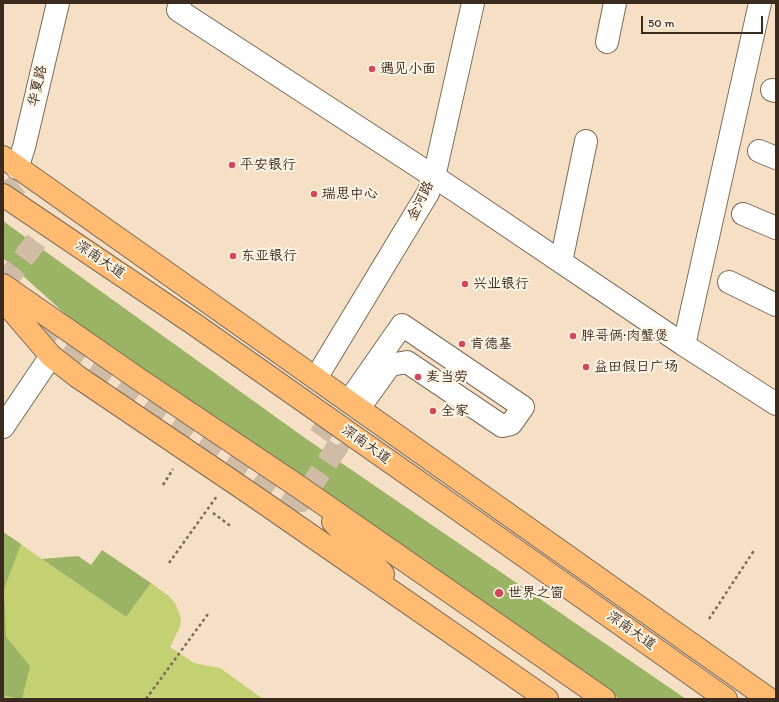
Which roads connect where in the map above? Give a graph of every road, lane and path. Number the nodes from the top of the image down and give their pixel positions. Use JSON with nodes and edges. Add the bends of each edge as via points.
{"nodes":[{"id":1,"x":58,"y":3,"type":"edge"},
{"id":2,"x":180,"y":3,"type":"edge"},
{"id":3,"x":473,"y":3,"type":"edge"},
{"id":4,"x":615,"y":3,"type":"edge"},
{"id":5,"x":760,"y":3,"type":"edge"},
{"id":6,"x":607,"y":42,"type":"dead end"},
{"id":7,"x":586,"y":141,"type":"dead end"},
{"id":8,"x":10,"y":163,"type":"edge"},
{"id":9,"x":434,"y":177,"type":"junction"},
{"id":10,"x":3,"y":195,"type":"edge"},
{"id":11,"x":744,"y":214,"type":"dead end"},
{"id":12,"x":776,"y":228,"type":"edge"},
{"id":13,"x":561,"y":262,"type":"junction"},
{"id":14,"x":729,"y":282,"type":"dead end"},
{"id":15,"x":3,"y":285,"type":"edge"},
{"id":16,"x":3,"y":300,"type":"edge"},
{"id":17,"x":776,"y":305,"type":"edge"},
{"id":18,"x":194,"y":324,"type":"junction"},
{"id":19,"x":684,"y":345,"type":"junction"},
{"id":20,"x":51,"y":356,"type":"junction"},
{"id":21,"x":318,"y":379,"type":"junction"},
{"id":22,"x":776,"y":404,"type":"edge"},
{"id":23,"x":354,"y":405,"type":"junction"},
{"id":24,"x":3,"y":427,"type":"edge"},
{"id":25,"x":174,"y":469,"type":"dead end"},
{"id":26,"x":163,"y":485,"type":"dead end"},
{"id":27,"x":424,"y":485,"type":"junction"},
{"id":28,"x":302,"y":489,"type":"junction"},
{"id":29,"x":217,"y":496,"type":"dead end"},
{"id":30,"x":213,"y":513,"type":"dead end"},
{"id":31,"x":232,"y":527,"type":"dead end"},
{"id":32,"x":755,"y":549,"type":"dead end"},
{"id":33,"x":527,"y":558,"type":"junction"},
{"id":34,"x":169,"y":563,"type":"dead end"},
{"id":35,"x":414,"y":607,"type":"junction"},
{"id":36,"x":208,"y":614,"type":"dead end"},
{"id":37,"x":709,"y":619,"type":"dead end"},
{"id":38,"x":674,"y":633,"type":"junction"},
{"id":39,"x":533,"y":695,"type":"edge"},
{"id":40,"x":147,"y":698,"type":"edge"},
{"id":41,"x":151,"y":699,"type":"edge"},
{"id":42,"x":604,"y":699,"type":"edge"},
{"id":43,"x":726,"y":699,"type":"edge"},
{"id":44,"x":769,"y":699,"type":"edge"}],
"edges":[{"from":1,"to":8,"type":"street","name":"华夏路","via":[[24,147]]},
{"from":2,"to":9,"type":"street","via":[[178,10]]},
{"from":3,"to":9,"type":"street","name":"金河路"},
{"from":4,"to":6,"type":"street"},
{"from":5,"to":19,"type":"street"},
{"from":7,"to":13,"type":"street"},
{"from":8,"to":18,"type":"main road","via":[[90,236]]},
{"from":8,"to":21,"type":"main road"},
{"from":9,"to":13,"type":"street"},
{"from":9,"to":21,"type":"street","name":"金河路","via":[[421,207]]},
{"from":10,"to":18,"type":"main road","name":"深南大道"},
{"from":11,"to":12,"type":"street"},
{"from":13,"to":19,"type":"street"},
{"from":14,"to":17,"type":"street"},
{"from":15,"to":28,"type":"main road"},
{"from":16,"to":20,"type":"main road"},
{"from":18,"to":27,"type":"main road","name":"深南大道"},
{"from":19,"to":22,"type":"street"},
{"from":20,"to":24,"type":"street"},
{"from":20,"to":35,"type":"main road","via":[[78,378]]},
{"from":21,"to":23,"type":"main road"},
{"from":21,"to":27,"type":"main road"},
{"from":23,"to":23,"type":"street","via":[[390,365],[407,362],[502,426],[511,424],[523,407],[402,325]]},
{"from":23,"to":38,"type":"main road"},
{"from":25,"to":26,"type":"path"},
{"from":27,"to":33,"type":"main road","name":"深南大道"},
{"from":28,"to":35,"type":"main road"},
{"from":28,"to":42,"type":"main road"},
{"from":29,"to":34,"type":"path"},
{"from":30,"to":31,"type":"path"},
{"from":32,"to":37,"type":"path"},
{"from":33,"to":38,"type":"main road"},
{"from":33,"to":43,"type":"main road","name":"深南大道"},
{"from":35,"to":39,"type":"main road"},
{"from":36,"to":40,"type":"path"},
{"from":38,"to":44,"type":"main road"},
{"from":40,"to":41,"type":"path"}]}
